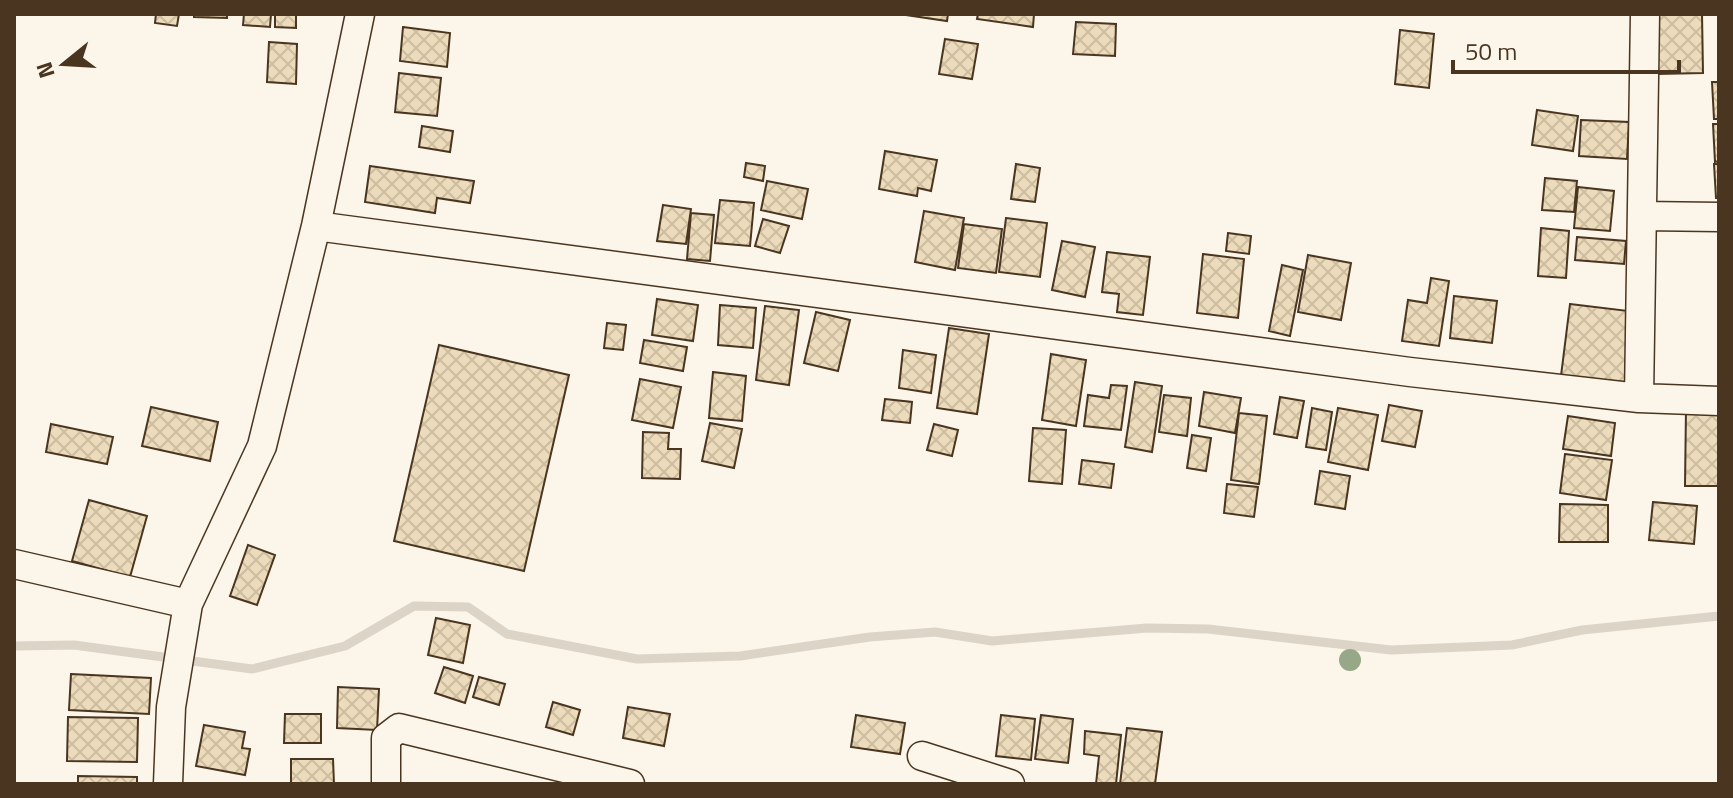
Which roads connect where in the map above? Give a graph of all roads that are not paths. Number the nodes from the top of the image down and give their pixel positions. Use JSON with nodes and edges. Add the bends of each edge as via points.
{"nodes":[{"id":1,"x":360,"y":14,"type":"edge"},
{"id":2,"x":1645,"y":14,"type":"edge"},
{"id":3,"x":1642,"y":216,"type":"junction"},
{"id":4,"x":1719,"y":217,"type":"edge"},
{"id":5,"x":316,"y":226,"type":"junction"},
{"id":6,"x":1639,"y":398,"type":"junction"},
{"id":7,"x":1719,"y":401,"type":"edge"},
{"id":8,"x":14,"y":564,"type":"edge"},
{"id":9,"x":188,"y":604,"type":"junction"},
{"id":10,"x":922,"y":756,"type":"dead end"},
{"id":11,"x":168,"y":784,"type":"edge"},
{"id":12,"x":386,"y":784,"type":"edge"},
{"id":13,"x":630,"y":784,"type":"edge"},
{"id":14,"x":1010,"y":784,"type":"edge"}],
"edges":[{"from":1,"to":5,"type":"street"},
{"from":2,"to":3,"type":"street"},
{"from":3,"to":4,"type":"street"},
{"from":3,"to":6,"type":"street"},
{"from":5,"to":6,"type":"street"},
{"from":5,"to":9,"type":"street","via":[[262,446]]},
{"from":6,"to":7,"type":"street"},
{"from":8,"to":9,"type":"street"},
{"from":9,"to":11,"type":"street","via":[[171,707]]},
{"from":10,"to":14,"type":"street"},
{"from":12,"to":13,"type":"street","via":[[386,738],[399,728]]}]}
